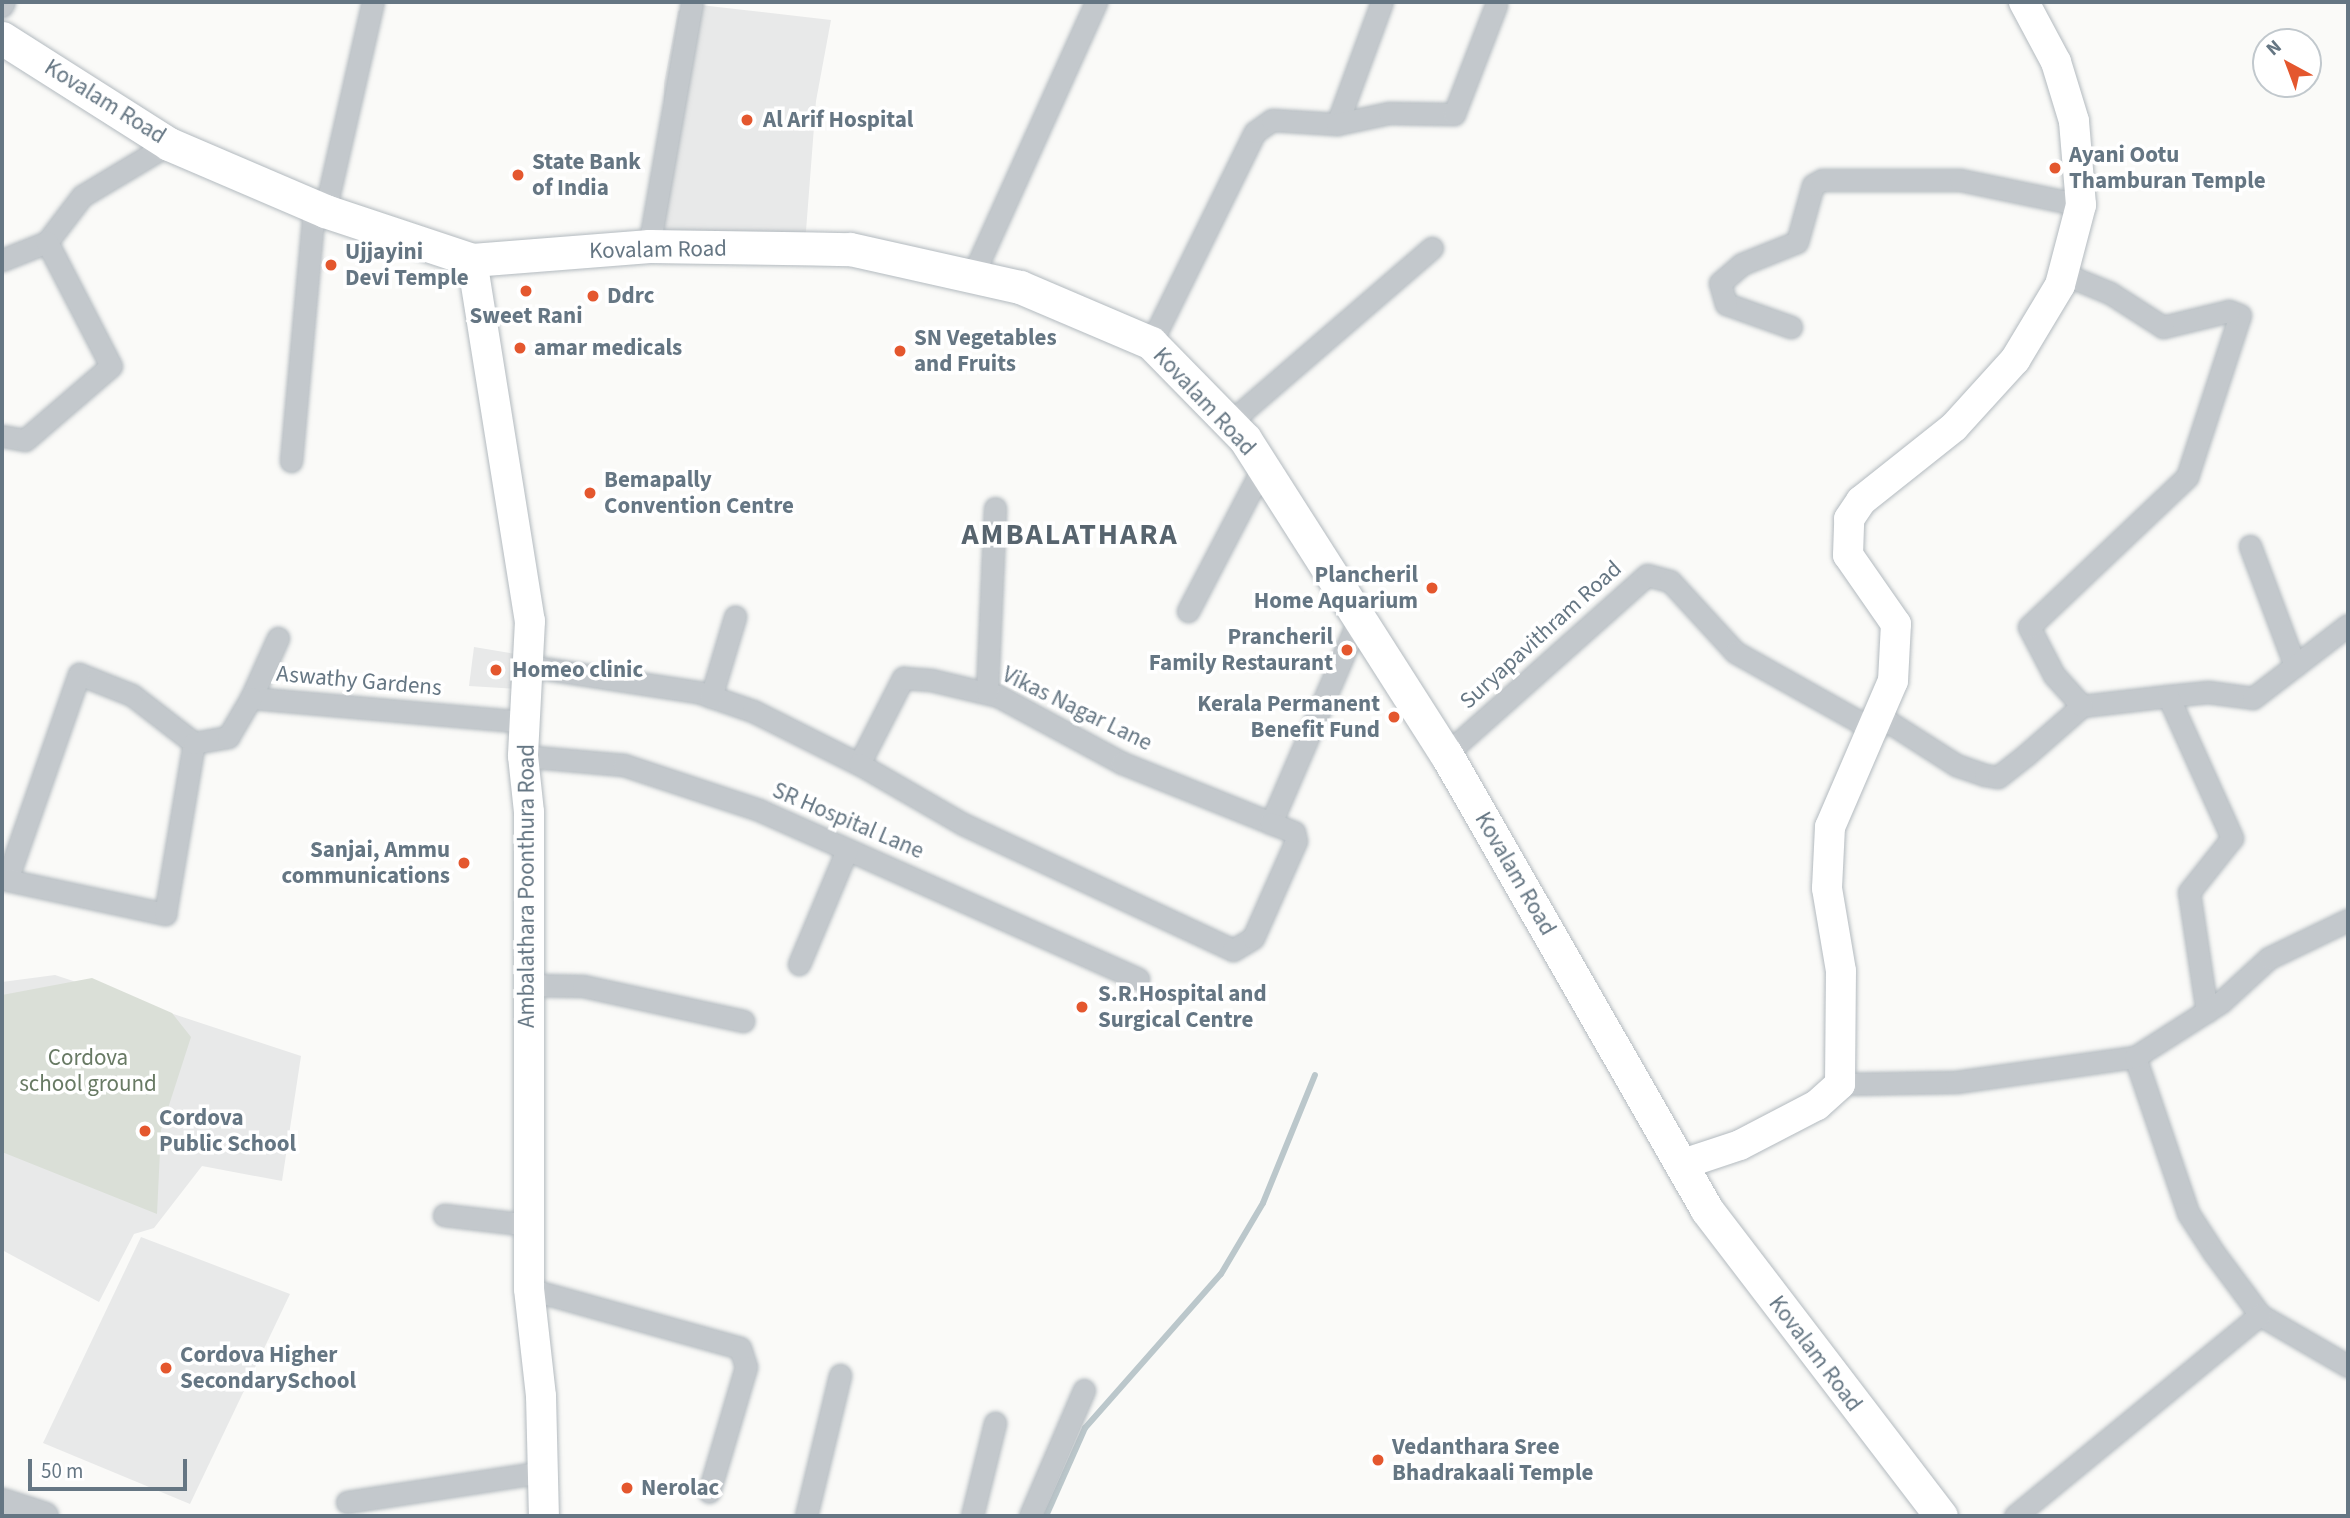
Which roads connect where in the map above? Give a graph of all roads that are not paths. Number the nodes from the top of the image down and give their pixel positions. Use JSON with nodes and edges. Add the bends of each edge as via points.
{"nodes":[{"id":1,"x":373,"y":2,"type":"edge"},
{"id":2,"x":692,"y":2,"type":"edge"},
{"id":3,"x":1096,"y":2,"type":"edge"},
{"id":4,"x":1382,"y":2,"type":"edge"},
{"id":5,"x":2024,"y":2,"type":"edge"},
{"id":6,"x":1496,"y":5,"type":"dead end"},
{"id":7,"x":2,"y":38,"type":"edge"},
{"id":8,"x":1337,"y":124,"type":"junction"},
{"id":9,"x":169,"y":144,"type":"junction"},
{"id":10,"x":2081,"y":205,"type":"junction"},
{"id":11,"x":320,"y":208,"type":"junction"},
{"id":12,"x":47,"y":242,"type":"junction"},
{"id":13,"x":649,"y":246,"type":"junction"},
{"id":14,"x":1432,"y":248,"type":"dead end"},
{"id":15,"x":2,"y":260,"type":"edge"},
{"id":16,"x":472,"y":260,"type":"junction"},
{"id":17,"x":2064,"y":274,"type":"junction"},
{"id":18,"x":972,"y":276,"type":"junction"},
{"id":19,"x":1791,"y":327,"type":"dead end"},
{"id":20,"x":1151,"y":343,"type":"junction"},
{"id":21,"x":1229,"y":423,"type":"junction"},
{"id":22,"x":2,"y":436,"type":"edge"},
{"id":23,"x":291,"y":461,"type":"dead end"},
{"id":24,"x":1263,"y":467,"type":"junction"},
{"id":25,"x":995,"y":508,"type":"dead end"},
{"id":26,"x":2250,"y":546,"type":"dead end"},
{"id":27,"x":1188,"y":611,"type":"dead end"},
{"id":28,"x":1360,"y":616,"type":"junction"},
{"id":29,"x":735,"y":617,"type":"dead end"},
{"id":30,"x":2348,"y":625,"type":"edge"},
{"id":31,"x":278,"y":638,"type":"dead end"},
{"id":32,"x":528,"y":666,"type":"junction"},
{"id":33,"x":2295,"y":666,"type":"junction"},
{"id":34,"x":987,"y":692,"type":"junction"},
{"id":35,"x":711,"y":696,"type":"junction"},
{"id":36,"x":2168,"y":696,"type":"junction"},
{"id":37,"x":251,"y":698,"type":"junction"},
{"id":38,"x":2082,"y":706,"type":"junction"},
{"id":39,"x":528,"y":722,"type":"junction"},
{"id":40,"x":1878,"y":724,"type":"junction"},
{"id":41,"x":194,"y":743,"type":"junction"},
{"id":42,"x":1447,"y":754,"type":"junction"},
{"id":43,"x":523,"y":756,"type":"junction"},
{"id":44,"x":859,"y":764,"type":"junction"},
{"id":45,"x":1271,"y":823,"type":"junction"},
{"id":46,"x":847,"y":850,"type":"junction"},
{"id":47,"x":2348,"y":920,"type":"edge"},
{"id":48,"x":799,"y":964,"type":"dead end"},
{"id":49,"x":1139,"y":979,"type":"dead end"},
{"id":50,"x":528,"y":985,"type":"junction"},
{"id":51,"x":2207,"y":1012,"type":"junction"},
{"id":52,"x":743,"y":1021,"type":"dead end"},
{"id":53,"x":2135,"y":1056,"type":"junction"},
{"id":54,"x":1840,"y":1084,"type":"junction"},
{"id":55,"x":1680,"y":1165,"type":"junction"},
{"id":56,"x":444,"y":1215,"type":"dead end"},
{"id":57,"x":529,"y":1225,"type":"junction"},
{"id":58,"x":529,"y":1289,"type":"junction"},
{"id":59,"x":2260,"y":1315,"type":"junction"},
{"id":60,"x":2348,"y":1366,"type":"edge"},
{"id":61,"x":840,"y":1375,"type":"dead end"},
{"id":62,"x":1084,"y":1390,"type":"dead end"},
{"id":63,"x":995,"y":1423,"type":"dead end"},
{"id":64,"x":543,"y":1472,"type":"junction"},
{"id":65,"x":709,"y":1492,"type":"dead end"},
{"id":66,"x":2,"y":1502,"type":"edge"},
{"id":67,"x":347,"y":1502,"type":"dead end"},
{"id":68,"x":45,"y":1516,"type":"edge"},
{"id":69,"x":544,"y":1516,"type":"edge"},
{"id":70,"x":806,"y":1516,"type":"edge"},
{"id":71,"x":972,"y":1516,"type":"edge"},
{"id":72,"x":1030,"y":1516,"type":"edge"},
{"id":73,"x":1941,"y":1516,"type":"edge"},
{"id":74,"x":2015,"y":1516,"type":"edge"}],
"edges":[{"from":1,"to":11,"type":"street"},
{"from":2,"to":13,"type":"street"},
{"from":3,"to":18,"type":"street"},
{"from":4,"to":8,"type":"street"},
{"from":5,"to":10,"type":"main road","via":[[2056,62],[2074,121]]},
{"from":6,"to":8,"type":"street","via":[[1454,114],[1389,113]]},
{"from":7,"to":9,"type":"main road","name":"Kovalam Road"},
{"from":8,"to":20,"type":"street","via":[[1272,120],[1255,132]]},
{"from":9,"to":11,"type":"main road","name":"Kovalam Road"},
{"from":9,"to":12,"type":"street","via":[[82,196]]},
{"from":10,"to":17,"type":"main road"},
{"from":10,"to":19,"type":"street","via":[[1960,180],[1822,180],[1813,185],[1797,242],[1742,264],[1720,283],[1726,304]]},
{"from":11,"to":16,"type":"main road","name":"Kovalam Road"},
{"from":11,"to":23,"type":"street"},
{"from":12,"to":15,"type":"street"},
{"from":12,"to":22,"type":"street","via":[[111,366],[25,440]]},
{"from":13,"to":16,"type":"main road","name":"Kovalam Road"},
{"from":13,"to":18,"type":"main road","name":"Kovalam Road","via":[[850,249]]},
{"from":14,"to":21,"type":"street"},
{"from":16,"to":32,"type":"main road","name":"Ambalathara Poonthura Road","via":[[507,451],[530,621]]},
{"from":17,"to":38,"type":"street","via":[[2110,293],[2163,327],[2229,312],[2240,315],[2187,477],[2029,627],[2054,675]]},
{"from":17,"to":40,"type":"main road","via":[[2015,360],[1954,427],[1861,501],[1849,519],[1849,555],[1896,624],[1893,681]]},
{"from":18,"to":20,"type":"main road","name":"Kovalam Road","via":[[1020,287]]},
{"from":20,"to":21,"type":"main road","name":"Kovalam Road"},
{"from":21,"to":24,"type":"main road","name":"Kovalam Road"},
{"from":24,"to":27,"type":"street"},
{"from":24,"to":28,"type":"main road","name":"Kovalam Road"},
{"from":25,"to":34,"type":"street"},
{"from":26,"to":33,"type":"street"},
{"from":28,"to":42,"type":"main road","name":"Kovalam Road"},
{"from":28,"to":45,"type":"street"},
{"from":29,"to":35,"type":"street"},
{"from":30,"to":33,"type":"street"},
{"from":31,"to":37,"type":"street","name":"Aswathy Gardens"},
{"from":32,"to":35,"type":"street"},
{"from":32,"to":39,"type":"main road","name":"Ambalathara Poonthura Road"},
{"from":33,"to":36,"type":"street","via":[[2253,698],[2208,692]]},
{"from":34,"to":44,"type":"street","name":"Vikas Nagar Lane","via":[[903,678]]},
{"from":34,"to":45,"type":"street","name":"Vikas Nagar Lane","via":[[1122,763]]},
{"from":35,"to":44,"type":"street"},
{"from":36,"to":38,"type":"street"},
{"from":36,"to":51,"type":"street","via":[[2232,838],[2189,892]]},
{"from":37,"to":39,"type":"street","name":"Aswathy Gardens"},
{"from":37,"to":41,"type":"street","via":[[228,737]]},
{"from":38,"to":40,"type":"street","via":[[1998,777],[1956,765]]},
{"from":39,"to":43,"type":"main road","name":"Ambalathara Poonthura Road"},
{"from":40,"to":42,"type":"street","name":"Suryapavithram Road","via":[[1735,652],[1670,581],[1647,575]]},
{"from":40,"to":54,"type":"main road","via":[[1850,773],[1830,827],[1827,888],[1841,971]]},
{"from":41,"to":41,"type":"street","via":[[165,914],[7,880],[79,674],[132,695]]},
{"from":42,"to":55,"type":"main road","name":"Kovalam Road"},
{"from":43,"to":46,"type":"street","name":"SR Hospital Lane","via":[[624,765],[759,810]]},
{"from":43,"to":50,"type":"main road","name":"Ambalathara Poonthura Road"},
{"from":44,"to":45,"type":"street","name":"Vikas Nagar Lane","via":[[963,824],[1233,950],[1253,938],[1296,841],[1294,832]]},
{"from":46,"to":48,"type":"street"},
{"from":46,"to":49,"type":"street","name":"SR Hospital Lane"},
{"from":47,"to":51,"type":"street","via":[[2269,958]]},
{"from":50,"to":52,"type":"street","via":[[583,986]]},
{"from":50,"to":57,"type":"main road","name":"Ambalathara Poonthura Road"},
{"from":51,"to":53,"type":"street"},
{"from":53,"to":54,"type":"street","via":[[1956,1082]]},
{"from":53,"to":59,"type":"street","via":[[2188,1213]]},
{"from":54,"to":55,"type":"main road","via":[[1817,1105],[1740,1145]]},
{"from":55,"to":73,"type":"main road","name":"Kovalam Road","via":[[1707,1210]]},
{"from":56,"to":57,"type":"street"},
{"from":57,"to":58,"type":"main road","name":"Ambalathara Poonthura Road"},
{"from":58,"to":64,"type":"main road","name":"Ambalathara Poonthura Road"},
{"from":58,"to":65,"type":"street","via":[[740,1348],[746,1367]]},
{"from":59,"to":60,"type":"street"},
{"from":59,"to":74,"type":"street"},
{"from":61,"to":70,"type":"street"},
{"from":62,"to":72,"type":"street"},
{"from":63,"to":71,"type":"street"},
{"from":64,"to":67,"type":"street"},
{"from":64,"to":69,"type":"main road","name":"Ambalathara Poonthura Road"},
{"from":66,"to":68,"type":"street"}]}
